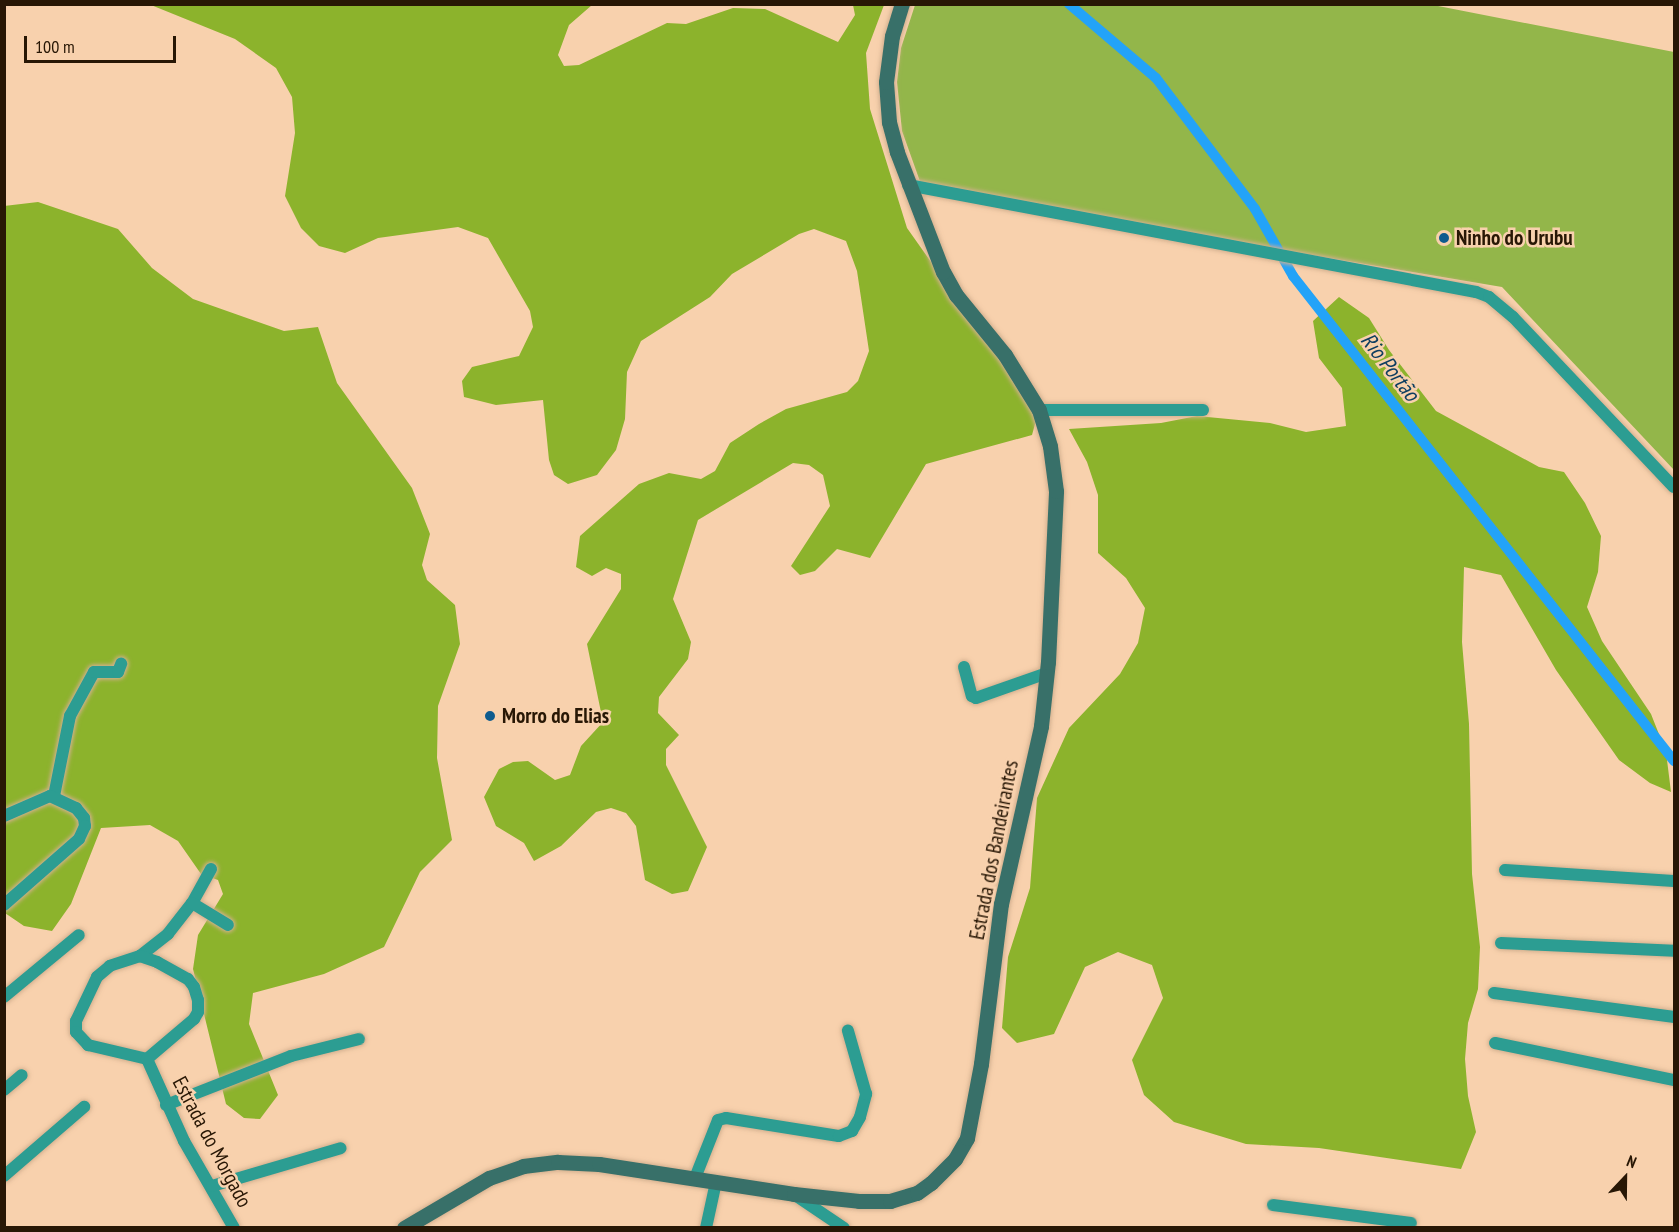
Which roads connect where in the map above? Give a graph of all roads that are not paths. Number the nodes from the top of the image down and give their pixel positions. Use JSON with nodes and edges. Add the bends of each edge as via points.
{"nodes":[{"id":1,"x":902,"y":4,"type":"edge"},
{"id":2,"x":908,"y":185,"type":"junction"},
{"id":3,"x":1039,"y":410,"type":"junction"},
{"id":4,"x":1203,"y":410,"type":"dead end"},
{"id":5,"x":1674,"y":487,"type":"edge"},
{"id":6,"x":121,"y":664,"type":"dead end"},
{"id":7,"x":964,"y":667,"type":"dead end"},
{"id":8,"x":1047,"y":673,"type":"junction"},
{"id":9,"x":54,"y":796,"type":"junction"},
{"id":10,"x":4,"y":816,"type":"edge"},
{"id":11,"x":211,"y":869,"type":"dead end"},
{"id":12,"x":1505,"y":870,"type":"dead end"},
{"id":13,"x":1674,"y":881,"type":"edge"},
{"id":14,"x":192,"y":903,"type":"junction"},
{"id":15,"x":4,"y":904,"type":"edge"},
{"id":16,"x":228,"y":924,"type":"dead end"},
{"id":17,"x":79,"y":935,"type":"dead end"},
{"id":18,"x":1501,"y":943,"type":"dead end"},
{"id":19,"x":1674,"y":951,"type":"edge"},
{"id":20,"x":140,"y":956,"type":"junction"},
{"id":21,"x":1494,"y":993,"type":"dead end"},
{"id":22,"x":4,"y":997,"type":"edge"},
{"id":23,"x":1674,"y":1017,"type":"edge"},
{"id":24,"x":848,"y":1031,"type":"dead end"},
{"id":25,"x":359,"y":1039,"type":"dead end"},
{"id":26,"x":1495,"y":1043,"type":"dead end"},
{"id":27,"x":147,"y":1059,"type":"junction"},
{"id":28,"x":22,"y":1075,"type":"dead end"},
{"id":29,"x":1674,"y":1080,"type":"edge"},
{"id":30,"x":4,"y":1089,"type":"edge"},
{"id":31,"x":166,"y":1105,"type":"junction"},
{"id":32,"x":84,"y":1107,"type":"dead end"},
{"id":33,"x":341,"y":1148,"type":"dead end"},
{"id":34,"x":4,"y":1176,"type":"edge"},
{"id":35,"x":695,"y":1178,"type":"junction"},
{"id":36,"x":716,"y":1182,"type":"junction"},
{"id":37,"x":212,"y":1186,"type":"junction"},
{"id":38,"x":794,"y":1194,"type":"junction"},
{"id":39,"x":1273,"y":1205,"type":"dead end"},
{"id":40,"x":1342,"y":1213,"type":"junction"},
{"id":41,"x":1411,"y":1223,"type":"dead end"},
{"id":42,"x":234,"y":1227,"type":"edge"},
{"id":43,"x":404,"y":1227,"type":"edge"},
{"id":44,"x":706,"y":1227,"type":"edge"},
{"id":45,"x":844,"y":1227,"type":"edge"},
{"id":46,"x":1346,"y":1227,"type":"edge"}],
"edges":[{"from":1,"to":2,"type":"main road","name":"Estrada dos Bandeirantes","via":[[892,36],[886,82],[889,122]]},
{"from":2,"to":3,"type":"main road","name":"Estrada dos Bandeirantes","via":[[956,295],[1005,355]]},
{"from":2,"to":5,"type":"street","via":[[1489,297],[1513,317]]},
{"from":3,"to":4,"type":"street"},
{"from":3,"to":8,"type":"main road","name":"Estrada dos Bandeirantes","via":[[1050,446],[1056,491]]},
{"from":6,"to":9,"type":"street","via":[[118,672],[94,672],[70,716]]},
{"from":7,"to":8,"type":"street","via":[[972,696],[980,697]]},
{"from":8,"to":38,"type":"main road","name":"Estrada dos Bandeirantes","via":[[1034,757],[1001,904],[972,1121],[963,1148],[931,1183],[904,1198],[866,1202]]},
{"from":9,"to":10,"type":"street","via":[[40,798]]},
{"from":9,"to":15,"type":"street","via":[[76,808],[84,818],[84,832]]},
{"from":11,"to":14,"type":"street"},
{"from":12,"to":13,"type":"street"},
{"from":14,"to":16,"type":"street"},
{"from":14,"to":20,"type":"street","via":[[168,934]]},
{"from":17,"to":22,"type":"street"},
{"from":18,"to":19,"type":"street"},
{"from":20,"to":27,"type":"street","via":[[188,979],[198,1000],[194,1019]]},
{"from":20,"to":27,"type":"street","via":[[102,971],[76,1021],[76,1032],[88,1045]]},
{"from":21,"to":23,"type":"street"},
{"from":24,"to":35,"type":"street","via":[[866,1094],[852,1131],[839,1136],[726,1118],[718,1120]]},
{"from":25,"to":31,"type":"street","via":[[291,1056]]},
{"from":26,"to":29,"type":"street"},
{"from":27,"to":31,"type":"street","name":"Estrada do Morgado"},
{"from":28,"to":30,"type":"street"},
{"from":31,"to":37,"type":"street","name":"Estrada do Morgado"},
{"from":32,"to":34,"type":"street"},
{"from":33,"to":37,"type":"street"},
{"from":35,"to":36,"type":"main road","name":"Estrada dos Bandeirantes"},
{"from":35,"to":43,"type":"main road","name":"Estrada dos Bandeirantes","via":[[599,1164],[558,1162],[523,1166],[489,1178]]},
{"from":36,"to":38,"type":"main road","name":"Estrada dos Bandeirantes"},
{"from":36,"to":44,"type":"street"},
{"from":37,"to":42,"type":"street","name":"Estrada do Morgado"},
{"from":38,"to":45,"type":"street"},
{"from":39,"to":40,"type":"street"},
{"from":40,"to":41,"type":"street"},
{"from":40,"to":46,"type":"street"}]}
